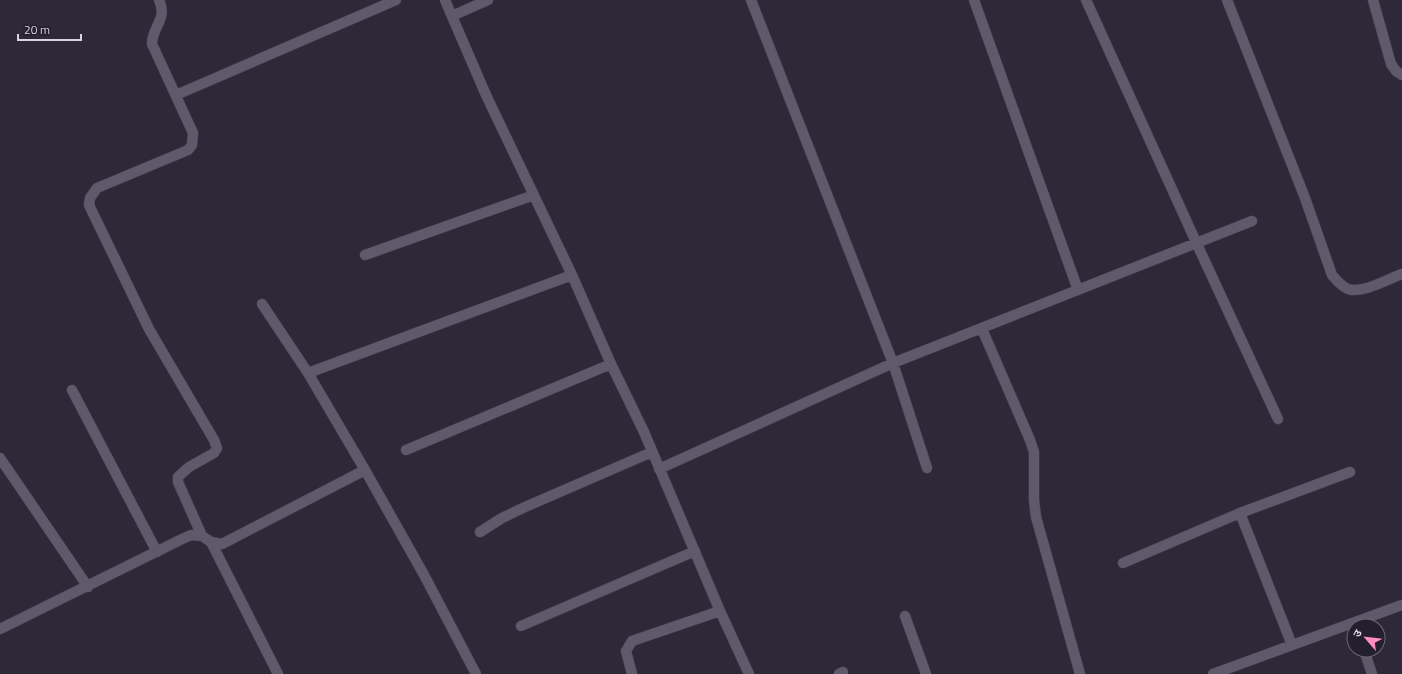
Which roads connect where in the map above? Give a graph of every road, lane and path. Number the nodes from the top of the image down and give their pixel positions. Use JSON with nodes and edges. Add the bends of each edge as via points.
{"nodes":[{"id":1,"x":159,"y":0,"type":"edge"},
{"id":2,"x":396,"y":0,"type":"edge"},
{"id":3,"x":445,"y":0,"type":"edge"},
{"id":4,"x":488,"y":0,"type":"edge"},
{"id":5,"x":751,"y":0,"type":"edge"},
{"id":6,"x":974,"y":0,"type":"edge"},
{"id":7,"x":1086,"y":0,"type":"edge"},
{"id":8,"x":1227,"y":0,"type":"edge"},
{"id":9,"x":1372,"y":0,"type":"edge"},
{"id":10,"x":452,"y":16,"type":"junction"},
{"id":11,"x":1402,"y":75,"type":"edge"},
{"id":12,"x":176,"y":96,"type":"junction"},
{"id":13,"x":534,"y":196,"type":"junction"},
{"id":14,"x":1252,"y":221,"type":"dead end"},
{"id":15,"x":1196,"y":242,"type":"junction"},
{"id":16,"x":365,"y":255,"type":"dead end"},
{"id":17,"x":1402,"y":274,"type":"edge"},
{"id":18,"x":572,"y":275,"type":"junction"},
{"id":19,"x":1078,"y":290,"type":"junction"},
{"id":20,"x":262,"y":304,"type":"dead end"},
{"id":21,"x":982,"y":329,"type":"junction"},
{"id":22,"x":893,"y":363,"type":"junction"},
{"id":23,"x":611,"y":364,"type":"junction"},
{"id":24,"x":308,"y":373,"type":"junction"},
{"id":25,"x":72,"y":390,"type":"dead end"},
{"id":26,"x":1278,"y":419,"type":"dead end"},
{"id":27,"x":406,"y":450,"type":"dead end"},
{"id":28,"x":652,"y":452,"type":"junction"},
{"id":29,"x":0,"y":458,"type":"edge"},
{"id":30,"x":927,"y":468,"type":"dead end"},
{"id":31,"x":660,"y":469,"type":"junction"},
{"id":32,"x":365,"y":470,"type":"junction"},
{"id":33,"x":1350,"y":472,"type":"dead end"},
{"id":34,"x":1240,"y":513,"type":"junction"},
{"id":35,"x":480,"y":532,"type":"dead end"},
{"id":36,"x":202,"y":536,"type":"junction"},
{"id":37,"x":211,"y":542,"type":"junction"},
{"id":38,"x":695,"y":551,"type":"junction"},
{"id":39,"x":157,"y":552,"type":"junction"},
{"id":40,"x":1123,"y":563,"type":"dead end"},
{"id":41,"x":88,"y":587,"type":"junction"},
{"id":42,"x":1402,"y":605,"type":"edge"},
{"id":43,"x":720,"y":612,"type":"junction"},
{"id":44,"x":905,"y":616,"type":"dead end"},
{"id":45,"x":1370,"y":618,"type":"edge"},
{"id":46,"x":521,"y":626,"type":"dead end"},
{"id":47,"x":1346,"y":627,"type":"edge"},
{"id":48,"x":0,"y":629,"type":"edge"},
{"id":49,"x":1292,"y":645,"type":"junction"},
{"id":50,"x":1367,"y":658,"type":"edge"},
{"id":51,"x":278,"y":674,"type":"edge"},
{"id":52,"x":476,"y":674,"type":"edge"},
{"id":53,"x":632,"y":674,"type":"edge"},
{"id":54,"x":749,"y":674,"type":"edge"},
{"id":55,"x":926,"y":674,"type":"edge"},
{"id":56,"x":1080,"y":674,"type":"edge"},
{"id":57,"x":1215,"y":674,"type":"edge"},
{"id":58,"x":1372,"y":674,"type":"edge"}],
"edges":[{"from":1,"to":12,"type":"street","via":[[163,13],[152,36],[152,44]]},
{"from":2,"to":12,"type":"street"},
{"from":3,"to":10,"type":"street"},
{"from":4,"to":10,"type":"street"},
{"from":5,"to":22,"type":"street"},
{"from":6,"to":19,"type":"street"},
{"from":7,"to":15,"type":"street"},
{"from":8,"to":17,"type":"street","via":[[1332,275],[1349,289],[1362,290]]},
{"from":9,"to":11,"type":"street","via":[[1391,64]]},
{"from":10,"to":13,"type":"street"},
{"from":12,"to":36,"type":"street","via":[[193,133],[192,145],[188,150],[97,188],[90,198],[89,205],[149,329],[217,448],[214,453],[189,467],[178,477]]},
{"from":13,"to":16,"type":"street"},
{"from":13,"to":18,"type":"street"},
{"from":14,"to":15,"type":"street"},
{"from":15,"to":19,"type":"street"},
{"from":15,"to":26,"type":"street"},
{"from":18,"to":23,"type":"street"},
{"from":18,"to":24,"type":"street"},
{"from":19,"to":21,"type":"street"},
{"from":20,"to":24,"type":"street"},
{"from":21,"to":22,"type":"street"},
{"from":21,"to":56,"type":"street","via":[[1034,452],[1036,518]]},
{"from":22,"to":30,"type":"street"},
{"from":22,"to":31,"type":"street"},
{"from":23,"to":27,"type":"street"},
{"from":23,"to":28,"type":"street"},
{"from":24,"to":32,"type":"street"},
{"from":25,"to":39,"type":"street"},
{"from":28,"to":31,"type":"street"},
{"from":28,"to":35,"type":"street","via":[[525,507]]},
{"from":29,"to":41,"type":"street"},
{"from":31,"to":38,"type":"street"},
{"from":32,"to":37,"type":"street","via":[[222,544]]},
{"from":32,"to":52,"type":"street"},
{"from":33,"to":34,"type":"street"},
{"from":34,"to":40,"type":"street"},
{"from":34,"to":49,"type":"street"},
{"from":36,"to":37,"type":"street"},
{"from":36,"to":39,"type":"street","via":[[191,535]]},
{"from":37,"to":51,"type":"street"},
{"from":38,"to":43,"type":"street"},
{"from":38,"to":46,"type":"street"},
{"from":39,"to":41,"type":"street"},
{"from":41,"to":48,"type":"street"},
{"from":42,"to":45,"type":"street"},
{"from":43,"to":53,"type":"street","via":[[632,641],[626,651]]},
{"from":43,"to":54,"type":"street"},
{"from":44,"to":55,"type":"street"},
{"from":47,"to":49,"type":"street"},
{"from":49,"to":57,"type":"street"},
{"from":50,"to":58,"type":"street"}]}
